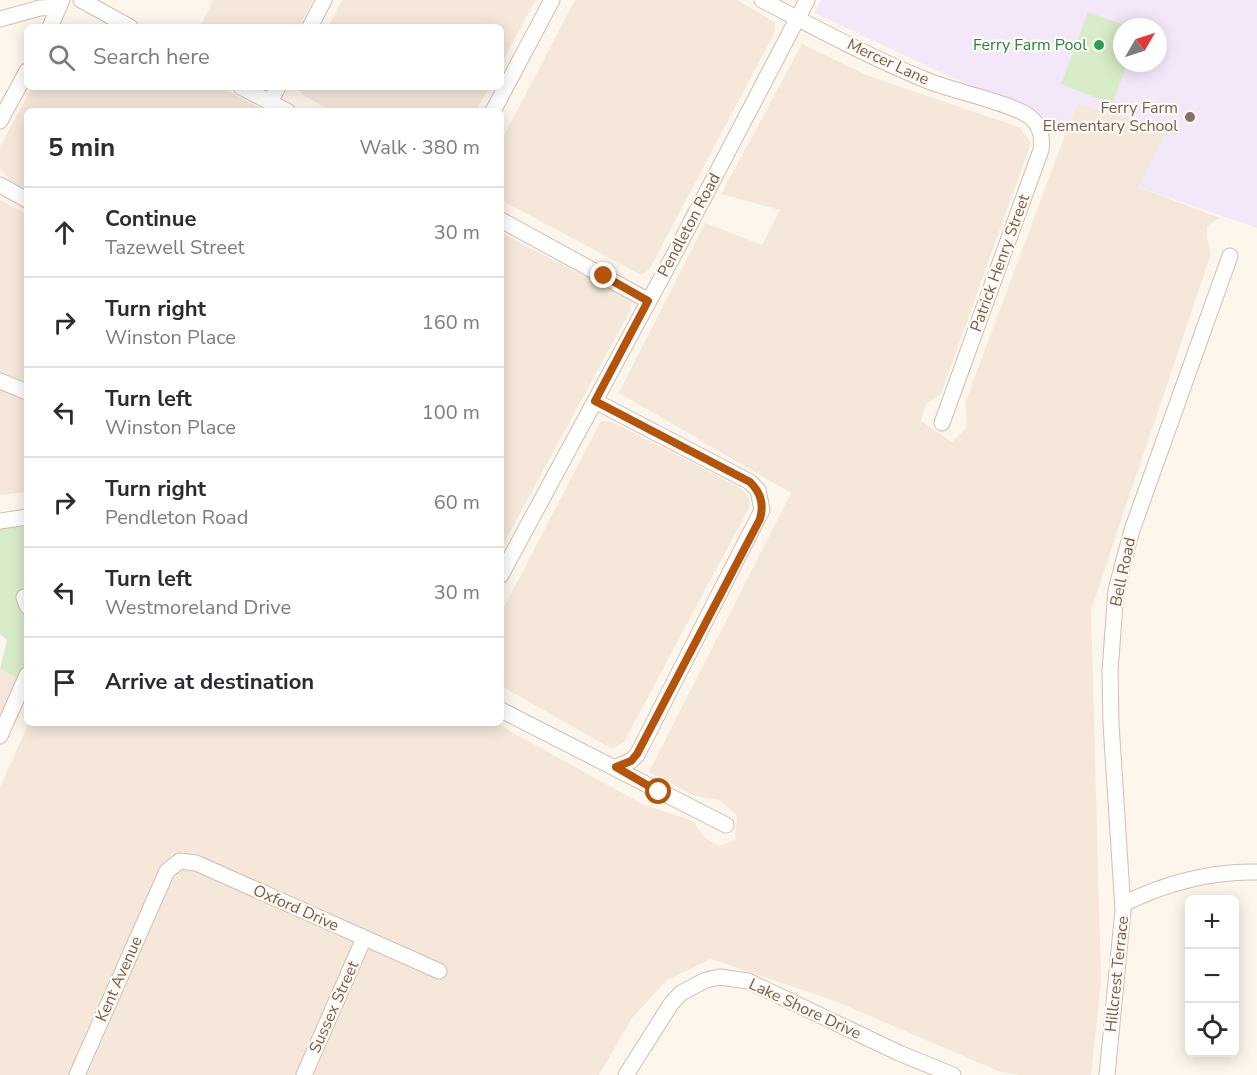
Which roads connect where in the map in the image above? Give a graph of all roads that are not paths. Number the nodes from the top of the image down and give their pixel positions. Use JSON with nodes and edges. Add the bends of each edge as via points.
{"nodes":[{"id":1,"x":81,"y":0,"type":"edge"},
{"id":2,"x":324,"y":0,"type":"edge"},
{"id":3,"x":552,"y":0,"type":"edge"},
{"id":4,"x":762,"y":0,"type":"edge"},
{"id":5,"x":807,"y":0,"type":"edge"},
{"id":6,"x":60,"y":4,"type":"edge"},
{"id":7,"x":797,"y":18,"type":"junction"},
{"id":8,"x":0,"y":19,"type":"edge"},
{"id":9,"x":51,"y":24,"type":"edge"},
{"id":10,"x":125,"y":24,"type":"edge"},
{"id":11,"x":312,"y":24,"type":"edge"},
{"id":12,"x":24,"y":77,"type":"edge"},
{"id":13,"x":248,"y":90,"type":"edge"},
{"id":14,"x":276,"y":90,"type":"edge"},
{"id":15,"x":270,"y":102,"type":"junction"},
{"id":16,"x":281,"y":108,"type":"edge"},
{"id":17,"x":495,"y":108,"type":"edge"},
{"id":18,"x":1018,"y":111,"type":"joint"},
{"id":19,"x":0,"y":121,"type":"edge"},
{"id":20,"x":0,"y":186,"type":"edge"},
{"id":21,"x":24,"y":198,"type":"edge"},
{"id":22,"x":504,"y":222,"type":"edge"},
{"id":23,"x":1230,"y":256,"type":"dead end"},
{"id":24,"x":648,"y":301,"type":"junction"},
{"id":25,"x":0,"y":381,"type":"edge"},
{"id":26,"x":24,"y":391,"type":"edge"},
{"id":27,"x":595,"y":401,"type":"junction"},
{"id":28,"x":942,"y":423,"type":"dead end"},
{"id":29,"x":24,"y":518,"type":"edge"},
{"id":30,"x":0,"y":522,"type":"edge"},
{"id":31,"x":504,"y":569,"type":"edge"},
{"id":32,"x":24,"y":682,"type":"edge"},
{"id":33,"x":504,"y":712,"type":"edge"},
{"id":34,"x":0,"y":736,"type":"edge"},
{"id":35,"x":616,"y":767,"type":"junction"},
{"id":36,"x":726,"y":825,"type":"dead end"},
{"id":37,"x":1257,"y":872,"type":"edge"},
{"id":38,"x":161,"y":883,"type":"joint"},
{"id":39,"x":1123,"y":904,"type":"junction"},
{"id":40,"x":364,"y":938,"type":"junction"},
{"id":41,"x":439,"y":971,"type":"dead end"},
{"id":42,"x":77,"y":1075,"type":"edge"},
{"id":43,"x":304,"y":1075,"type":"edge"},
{"id":44,"x":626,"y":1075,"type":"edge"},
{"id":45,"x":953,"y":1075,"type":"edge"},
{"id":46,"x":1107,"y":1075,"type":"edge"}],
"edges":[{"from":1,"to":10,"type":"street"},
{"from":2,"to":11,"type":"street"},
{"from":3,"to":17,"type":"street"},
{"from":4,"to":7,"type":"street","name":"Mercer Lane"},
{"from":5,"to":7,"type":"street","name":"Pendleton Road"},
{"from":6,"to":8,"type":"street"},
{"from":6,"to":9,"type":"street"},
{"from":7,"to":18,"type":"street","name":"Mercer Lane","via":[[932,83]]},
{"from":7,"to":24,"type":"street","name":"Pendleton Road"},
{"from":12,"to":19,"type":"street"},
{"from":13,"to":15,"type":"street"},
{"from":14,"to":15,"type":"street"},
{"from":15,"to":16,"type":"street"},
{"from":18,"to":28,"type":"street","name":"Patrick Henry Street","via":[[1037,125],[1041,150]]},
{"from":20,"to":21,"type":"street"},
{"from":22,"to":24,"type":"street"},
{"from":23,"to":39,"type":"street","name":"Bell Road","via":[[1132,530],[1116,590],[1111,704]]},
{"from":24,"to":27,"type":"street","name":"Pendleton Road"},
{"from":25,"to":26,"type":"street"},
{"from":27,"to":31,"type":"street","name":"Pendleton Road"},
{"from":27,"to":35,"type":"street","via":[[750,482],[758,490],[762,510],[637,754]]},
{"from":29,"to":30,"type":"street"},
{"from":32,"to":34,"type":"street"},
{"from":33,"to":35,"type":"street","via":[[605,766]]},
{"from":35,"to":36,"type":"street"},
{"from":37,"to":39,"type":"street","name":"Hillcrest Terrace","via":[[1213,874],[1170,884]]},
{"from":38,"to":40,"type":"street","name":"Oxford Drive","via":[[173,865],[189,861]]},
{"from":38,"to":42,"type":"street","name":"Kent Avenue"},
{"from":39,"to":46,"type":"street","name":"Hillcrest Terrace"},
{"from":40,"to":41,"type":"street","name":"Oxford Drive"},
{"from":40,"to":43,"type":"street","name":"Sussex Street"},
{"from":44,"to":45,"type":"street","name":"Lake Shore Drive","via":[[676,999],[693,986],[720,977],[748,981]]}]}
